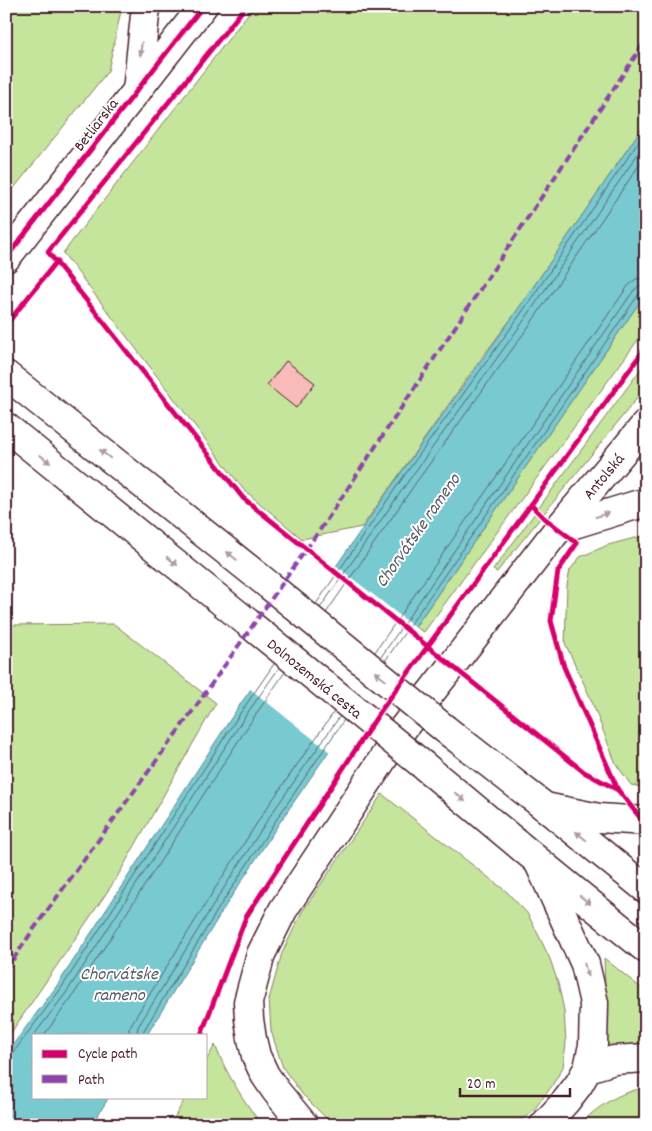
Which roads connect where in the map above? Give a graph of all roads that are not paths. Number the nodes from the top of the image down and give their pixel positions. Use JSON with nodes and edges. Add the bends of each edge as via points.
{"nodes":[{"id":1,"x":146,"y":6,"type":"edge"},
{"id":2,"x":203,"y":6,"type":"edge"},
{"id":3,"x":137,"y":91,"type":"junction"},
{"id":4,"x":6,"y":258,"type":"edge"},
{"id":5,"x":6,"y":375,"type":"edge"},
{"id":6,"x":645,"y":425,"type":"edge"},
{"id":7,"x":7,"y":428,"type":"edge"},
{"id":8,"x":646,"y":503,"type":"edge"},
{"id":9,"x":558,"y":528,"type":"junction"},
{"id":10,"x":545,"y":807,"type":"junction"},
{"id":11,"x":646,"y":821,"type":"edge"},
{"id":12,"x":538,"y":862,"type":"junction"},
{"id":13,"x":646,"y":889,"type":"edge"},
{"id":14,"x":646,"y":948,"type":"edge"},
{"id":15,"x":646,"y":1058,"type":"edge"},
{"id":16,"x":588,"y":1068,"type":"junction"},
{"id":17,"x":304,"y":1125,"type":"edge"},
{"id":18,"x":544,"y":1125,"type":"edge"}],
"edges":[{"from":1,"to":3,"type":"street","one_way":true},
{"from":2,"to":3,"type":"street","name":"Betliarska"},
{"from":3,"to":4,"type":"street","name":"Betliarska"},
{"from":10,"to":5,"type":"street","one_way":true,"bridge":true},
{"from":6,"to":9,"type":"street","name":"Antolská"},
{"from":7,"to":12,"type":"street","name":"Dolnozemská cesta","one_way":true,"bridge":true},
{"from":9,"to":8,"type":"street","one_way":true},
{"from":9,"to":17,"type":"street","name":"Antolská","via":[[404,727],[283,910],[261,954],[248,1002],[256,1056],[276,1091]]},
{"from":10,"to":11,"type":"street","via":[[599,818]]},
{"from":13,"to":10,"type":"street","one_way":true},
{"from":12,"to":14,"type":"street","name":"Dolnozemská cesta","one_way":true},
{"from":12,"to":16,"type":"street","one_way":true,"via":[[585,964],[594,1003],[593,1045]]},
{"from":15,"to":16,"type":"street","via":[[614,1060]]},
{"from":16,"to":18,"type":"street","via":[[580,1084]]}]}
